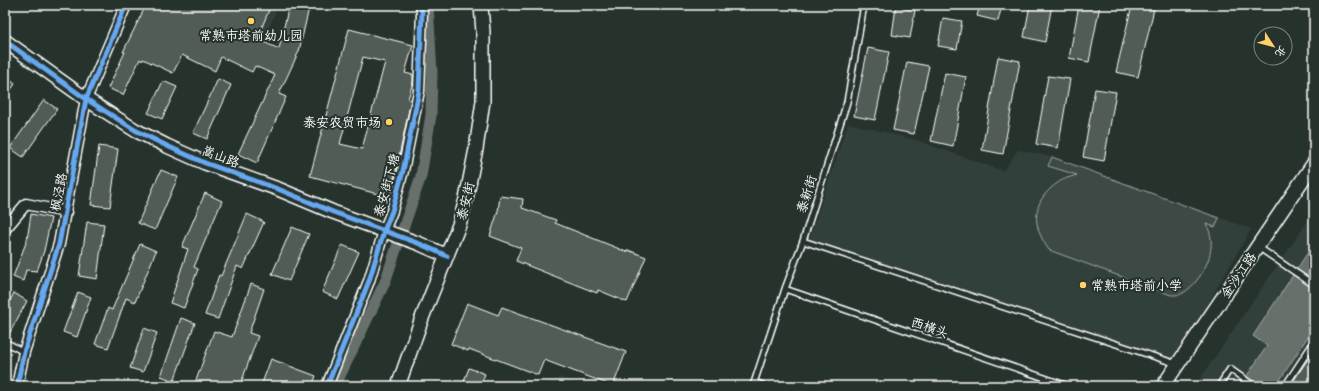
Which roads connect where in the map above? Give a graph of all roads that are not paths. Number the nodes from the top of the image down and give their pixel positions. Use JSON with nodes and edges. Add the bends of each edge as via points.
{"nodes":[{"id":1,"x":126,"y":5,"type":"edge"},
{"id":2,"x":421,"y":5,"type":"edge"},
{"id":3,"x":481,"y":5,"type":"edge"},
{"id":4,"x":864,"y":5,"type":"edge"},
{"id":5,"x":5,"y":42,"type":"edge"},
{"id":6,"x":86,"y":99,"type":"junction"},
{"id":7,"x":1314,"y":163,"type":"edge"},
{"id":8,"x":66,"y":212,"type":"junction"},
{"id":9,"x":5,"y":229,"type":"edge"},
{"id":10,"x":384,"y":231,"type":"junction"},
{"id":11,"x":803,"y":241,"type":"junction"},
{"id":12,"x":1258,"y":246,"type":"junction"},
{"id":13,"x":447,"y":256,"type":"junction"},
{"id":14,"x":1314,"y":285,"type":"edge"},
{"id":15,"x":785,"y":289,"type":"junction"},
{"id":16,"x":5,"y":342,"type":"edge"},
{"id":17,"x":1314,"y":342,"type":"edge"},
{"id":18,"x":24,"y":352,"type":"junction"},
{"id":19,"x":1178,"y":364,"type":"junction"},
{"id":20,"x":753,"y":384,"type":"edge"},
{"id":21,"x":17,"y":386,"type":"edge"},
{"id":22,"x":327,"y":386,"type":"edge"},
{"id":23,"x":398,"y":386,"type":"edge"},
{"id":24,"x":765,"y":386,"type":"edge"},
{"id":25,"x":1068,"y":386,"type":"edge"},
{"id":26,"x":1163,"y":386,"type":"edge"},
{"id":27,"x":1219,"y":386,"type":"edge"},
{"id":28,"x":1254,"y":386,"type":"edge"},
{"id":29,"x":1285,"y":386,"type":"edge"}],
"edges":[{"from":1,"to":6,"type":"street","name":"枫泾路"},
{"from":2,"to":10,"type":"street","name":"泰安街下塘","via":[[419,90],[403,171]]},
{"from":3,"to":13,"type":"street","name":"泰安街","via":[[482,109],[466,199]]},
{"from":4,"to":11,"type":"lane","name":"泰新街","via":[[846,102]]},
{"from":5,"to":6,"type":"street","name":"嵩山路"},
{"from":6,"to":8,"type":"street","name":"枫泾路"},
{"from":6,"to":10,"type":"street","name":"嵩山路","via":[[135,130],[167,146]]},
{"from":7,"to":12,"type":"street","name":"金沙江路"},
{"from":8,"to":9,"type":"street","via":[[26,204]]},
{"from":8,"to":18,"type":"street","name":"枫泾路","via":[[60,244]]},
{"from":10,"to":13,"type":"street","name":"嵩山路"},
{"from":10,"to":22,"type":"street","name":"泰安街下塘","via":[[369,281]]},
{"from":11,"to":15,"type":"lane","name":"泰新街"},
{"from":11,"to":19,"type":"lane"},
{"from":12,"to":14,"type":"lane"},
{"from":12,"to":19,"type":"street","name":"金沙江路"},
{"from":13,"to":23,"type":"street","name":"泰安街"},
{"from":15,"to":20,"type":"lane","name":"泰新街"},
{"from":15,"to":25,"type":"lane","name":"西横头"},
{"from":16,"to":18,"type":"lane"},
{"from":17,"to":29,"type":"lane"},
{"from":18,"to":21,"type":"street","name":"枫泾路"},
{"from":19,"to":26,"type":"street","name":"金沙江路"},
{"from":20,"to":24,"type":"lane"},
{"from":27,"to":28,"type":"lane","via":[[1230,369]]}]}
